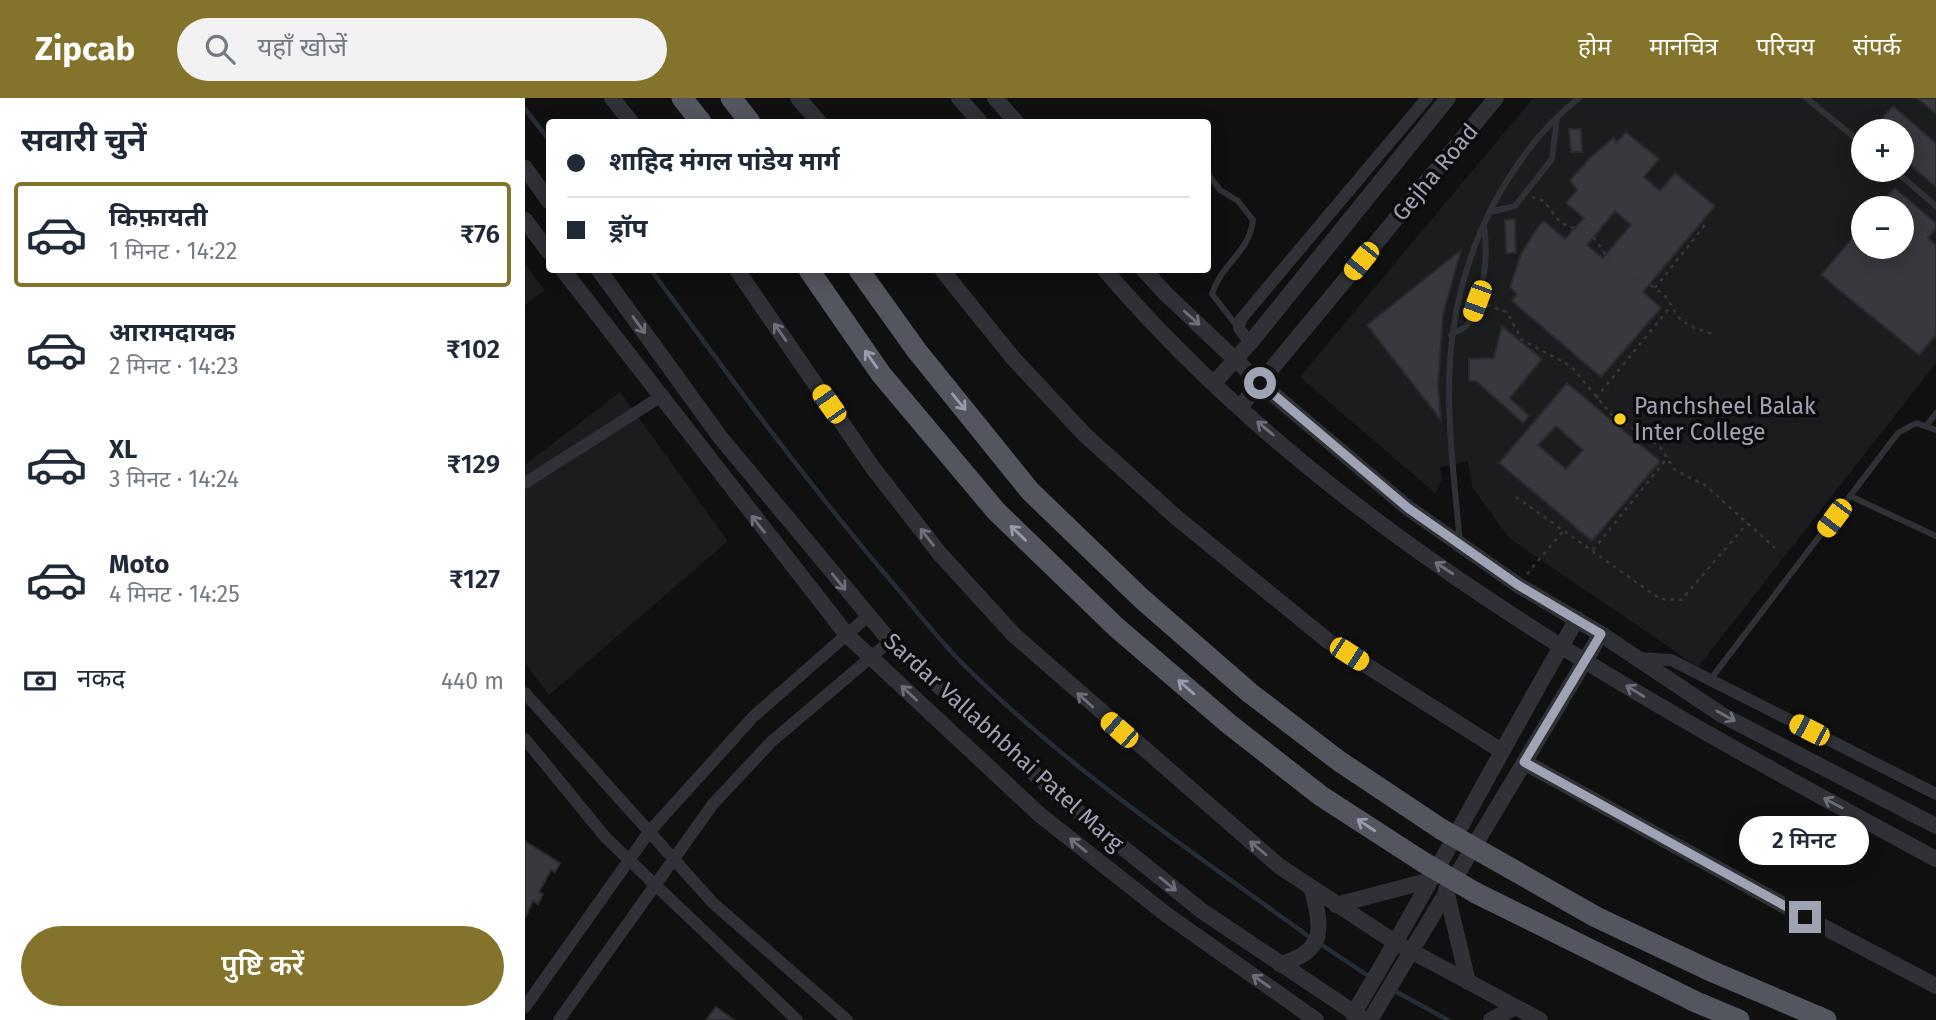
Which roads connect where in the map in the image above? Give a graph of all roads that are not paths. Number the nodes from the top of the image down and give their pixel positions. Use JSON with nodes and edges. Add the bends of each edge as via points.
{"nodes":[{"id":1,"x":612,"y":98,"type":"edge"},
{"id":2,"x":682,"y":98,"type":"edge"},
{"id":3,"x":731,"y":98,"type":"edge"},
{"id":4,"x":798,"y":98,"type":"edge"},
{"id":5,"x":959,"y":98,"type":"edge"},
{"id":6,"x":995,"y":98,"type":"edge"},
{"id":7,"x":1448,"y":98,"type":"edge"},
{"id":8,"x":1496,"y":98,"type":"edge"},
{"id":9,"x":1806,"y":98,"type":"edge"},
{"id":10,"x":1575,"y":99,"type":"edge"},
{"id":11,"x":1426,"y":108,"type":"edge"},
{"id":12,"x":1557,"y":118,"type":"junction"},
{"id":13,"x":629,"y":119,"type":"edge"},
{"id":14,"x":699,"y":119,"type":"edge"},
{"id":15,"x":748,"y":119,"type":"edge"},
{"id":16,"x":816,"y":119,"type":"edge"},
{"id":17,"x":977,"y":119,"type":"edge"},
{"id":18,"x":1013,"y":119,"type":"edge"},
{"id":19,"x":1851,"y":134,"type":"edge"},
{"id":20,"x":525,"y":168,"type":"edge"},
{"id":21,"x":1211,"y":178,"type":"edge"},
{"id":22,"x":1908,"y":182,"type":"edge"},
{"id":23,"x":546,"y":197,"type":"edge"},
{"id":24,"x":1936,"y":206,"type":"edge"},
{"id":25,"x":1490,"y":212,"type":"junction"},
{"id":26,"x":525,"y":220,"type":"edge"},
{"id":27,"x":1484,"y":225,"type":"junction"},
{"id":28,"x":546,"y":248,"type":"edge"},
{"id":29,"x":565,"y":273,"type":"edge"},
{"id":30,"x":601,"y":273,"type":"edge"},
{"id":31,"x":739,"y":273,"type":"edge"},
{"id":32,"x":811,"y":273,"type":"edge"},
{"id":33,"x":861,"y":273,"type":"edge"},
{"id":34,"x":944,"y":273,"type":"edge"},
{"id":35,"x":1108,"y":273,"type":"edge"},
{"id":36,"x":1147,"y":273,"type":"edge"},
{"id":37,"x":1239,"y":328,"type":"junction"},
{"id":38,"x":1451,"y":335,"type":"junction"},
{"id":39,"x":1250,"y":343,"type":"junction"},
{"id":40,"x":1236,"y":359,"type":"junction"},
{"id":41,"x":1215,"y":382,"type":"junction"},
{"id":42,"x":1260,"y":383,"type":"junction"},
{"id":43,"x":660,"y":397,"type":"junction"},
{"id":44,"x":1240,"y":407,"type":"junction"},
{"id":45,"x":1936,"y":414,"type":"edge"},
{"id":46,"x":1927,"y":425,"type":"junction"},
{"id":47,"x":1936,"y":430,"type":"edge"},
{"id":48,"x":525,"y":483,"type":"edge"},
{"id":49,"x":1850,"y":496,"type":"junction"},
{"id":50,"x":1936,"y":536,"type":"edge"},
{"id":51,"x":1460,"y":544,"type":"junction"},
{"id":52,"x":867,"y":617,"type":"junction"},
{"id":53,"x":1577,"y":619,"type":"junction"},
{"id":54,"x":1601,"y":634,"type":"junction"},
{"id":55,"x":847,"y":635,"type":"junction"},
{"id":56,"x":890,"y":641,"type":"junction"},
{"id":57,"x":1561,"y":644,"type":"junction"},
{"id":58,"x":871,"y":658,"type":"junction"},
{"id":59,"x":1637,"y":658,"type":"junction"},
{"id":60,"x":1585,"y":659,"type":"junction"},
{"id":61,"x":1710,"y":680,"type":"junction"},
{"id":62,"x":525,"y":693,"type":"edge"},
{"id":63,"x":525,"y":739,"type":"edge"},
{"id":64,"x":1500,"y":750,"type":"junction"},
{"id":65,"x":1524,"y":762,"type":"junction"},
{"id":66,"x":1936,"y":794,"type":"edge"},
{"id":67,"x":1936,"y":826,"type":"edge"},
{"id":68,"x":649,"y":832,"type":"junction"},
{"id":69,"x":673,"y":858,"type":"junction"},
{"id":70,"x":1936,"y":859,"type":"edge"},
{"id":71,"x":628,"y":860,"type":"junction"},
{"id":72,"x":1427,"y":871,"type":"junction"},
{"id":73,"x":653,"y":884,"type":"junction"},
{"id":74,"x":1311,"y":890,"type":"junction"},
{"id":75,"x":1446,"y":890,"type":"junction"},
{"id":76,"x":1336,"y":905,"type":"junction"},
{"id":77,"x":1396,"y":943,"type":"junction"},
{"id":78,"x":1411,"y":951,"type":"junction"},
{"id":79,"x":1280,"y":964,"type":"junction"},
{"id":80,"x":1468,"y":982,"type":"junction"},
{"id":81,"x":1936,"y":986,"type":"edge"},
{"id":82,"x":525,"y":1007,"type":"edge"},
{"id":83,"x":1515,"y":1007,"type":"junction"},
{"id":84,"x":1363,"y":1018,"type":"edge"},
{"id":85,"x":559,"y":1020,"type":"edge"},
{"id":86,"x":797,"y":1020,"type":"edge"},
{"id":87,"x":847,"y":1020,"type":"edge"},
{"id":88,"x":1317,"y":1020,"type":"edge"},
{"id":89,"x":1491,"y":1020,"type":"edge"},
{"id":90,"x":1539,"y":1020,"type":"edge"},
{"id":91,"x":1739,"y":1020,"type":"edge"},
{"id":92,"x":1826,"y":1020,"type":"edge"}],
"edges":[{"from":1,"to":13,"type":"street"},
{"from":2,"to":14,"type":"highway"},
{"from":3,"to":15,"type":"highway"},
{"from":4,"to":16,"type":"street"},
{"from":5,"to":17,"type":"street"},
{"from":6,"to":18,"type":"street"},
{"from":7,"to":11,"type":"street","name":"Gejha Road"},
{"from":8,"to":42,"type":"street","name":"Gejha Road"},
{"from":9,"to":19,"type":"lane"},
{"from":10,"to":12,"type":"lane"},
{"from":11,"to":37,"type":"street","via":[[1241,318]]},
{"from":11,"to":39,"type":"street","name":"Gejha Road"},
{"from":12,"to":25,"type":"lane","via":[[1531,143]]},
{"from":12,"to":25,"type":"lane","via":[[1552,159],[1515,206]]},
{"from":20,"to":23,"type":"street"},
{"from":21,"to":37,"type":"lane","via":[[1253,220],[1251,236],[1216,279],[1212,294]]},
{"from":22,"to":24,"type":"lane"},
{"from":25,"to":27,"type":"lane"},
{"from":26,"to":28,"type":"street"},
{"from":27,"to":38,"type":"lane","via":[[1455,304]]},
{"from":27,"to":38,"type":"lane","via":[[1487,255],[1477,301],[1467,326]]},
{"from":29,"to":43,"type":"street","name":"Sardar Vallabhbhai Patel Marg"},
{"from":30,"to":52,"type":"street","name":"Sardar Vallabhbhai Patel Marg","one_way":true,"via":[[720,436]]},
{"from":74,"to":31,"type":"street","one_way":true,"via":[[1191,792],[1014,635],[940,554],[873,468]]},
{"from":72,"to":32,"type":"highway","one_way":true,"via":[[1229,724],[1116,627],[996,511],[881,374]]},
{"from":33,"to":92,"type":"highway","one_way":true,"bridge":true,"via":[[917,351],[1030,491],[1142,599],[1250,693],[1339,761],[1441,829],[1597,917]]},
{"from":34,"to":64,"type":"street","via":[[1013,358],[1085,435],[1177,518],[1328,641]]},
{"from":35,"to":41,"type":"street"},
{"from":36,"to":40,"type":"street","one_way":true},
{"from":37,"to":39,"type":"street"},
{"from":38,"to":51,"type":"lane","via":[[1448,401]]},
{"from":39,"to":40,"type":"street","name":"Gejha Road"},
{"from":40,"to":41,"type":"street","name":"Gejha Road"},
{"from":40,"to":42,"type":"street"},
{"from":41,"to":44,"type":"street"},
{"from":42,"to":44,"type":"street","name":"Gejha Road"},
{"from":42,"to":51,"type":"street","via":[[1408,508]]},
{"from":43,"to":48,"type":"street"},
{"from":55,"to":43,"type":"street","name":"Sardar Vallabhbhai Patel Marg","one_way":true},
{"from":57,"to":44,"type":"street","one_way":true,"via":[[1395,536]]},
{"from":45,"to":46,"type":"lane"},
{"from":46,"to":47,"type":"lane"},
{"from":46,"to":49,"type":"lane","via":[[1916,423],[1898,433]]},
{"from":49,"to":50,"type":"lane"},
{"from":49,"to":61,"type":"lane"},
{"from":51,"to":53,"type":"street"},
{"from":52,"to":55,"type":"street"},
{"from":52,"to":56,"type":"street","name":"Sardar Vallabhbhai Patel Marg"},
{"from":53,"to":54,"type":"street"},
{"from":53,"to":57,"type":"street"},
{"from":54,"to":59,"type":"street"},
{"from":54,"to":60,"type":"street"},
{"from":55,"to":58,"type":"street","name":"Sardar Vallabhbhai Patel Marg"},
{"from":55,"to":68,"type":"street","via":[[753,717]]},
{"from":56,"to":58,"type":"street"},
{"from":56,"to":79,"type":"street","name":"Sardar Vallabhbhai Patel Marg","one_way":true,"via":[[1061,798],[1202,911]]},
{"from":57,"to":60,"type":"street"},
{"from":57,"to":64,"type":"street"},
{"from":58,"to":69,"type":"street","via":[[771,742],[713,803]]},
{"from":88,"to":58,"type":"street","name":"Sardar Vallabhbhai Patel Marg","one_way":true,"via":[[1167,915],[1040,815]]},
{"from":59,"to":61,"type":"street","via":[[1671,660]]},
{"from":59,"to":67,"type":"street","one_way":true,"via":[[1722,715]]},
{"from":60,"to":65,"type":"street"},
{"from":70,"to":60,"type":"street","one_way":true,"via":[[1704,733]]},
{"from":61,"to":66,"type":"street"},
{"from":62,"to":68,"type":"street"},
{"from":63,"to":71,"type":"street"},
{"from":64,"to":72,"type":"street"},
{"from":65,"to":75,"type":"street"},
{"from":65,"to":81,"type":"street"},
{"from":68,"to":69,"type":"street"},
{"from":68,"to":71,"type":"street"},
{"from":69,"to":73,"type":"street"},
{"from":69,"to":87,"type":"street","via":[[713,903]]},
{"from":71,"to":73,"type":"street"},
{"from":71,"to":82,"type":"street"},
{"from":72,"to":76,"type":"street"},
{"from":72,"to":77,"type":"street"},
{"from":72,"to":91,"type":"highway","bridge":true},
{"from":73,"to":85,"type":"street"},
{"from":73,"to":86,"type":"street"},
{"from":74,"to":76,"type":"street"},
{"from":74,"to":79,"type":"street","via":[[1320,918],[1318,937],[1307,954]]},
{"from":75,"to":78,"type":"street"},
{"from":75,"to":80,"type":"street"},
{"from":76,"to":77,"type":"street"},
{"from":77,"to":78,"type":"street"},
{"from":77,"to":84,"type":"street"},
{"from":78,"to":80,"type":"street"},
{"from":78,"to":84,"type":"street"},
{"from":79,"to":84,"type":"street","name":"Sardar Vallabhbhai Patel Marg"},
{"from":80,"to":83,"type":"street"},
{"from":83,"to":89,"type":"street"},
{"from":83,"to":90,"type":"street"}]}
